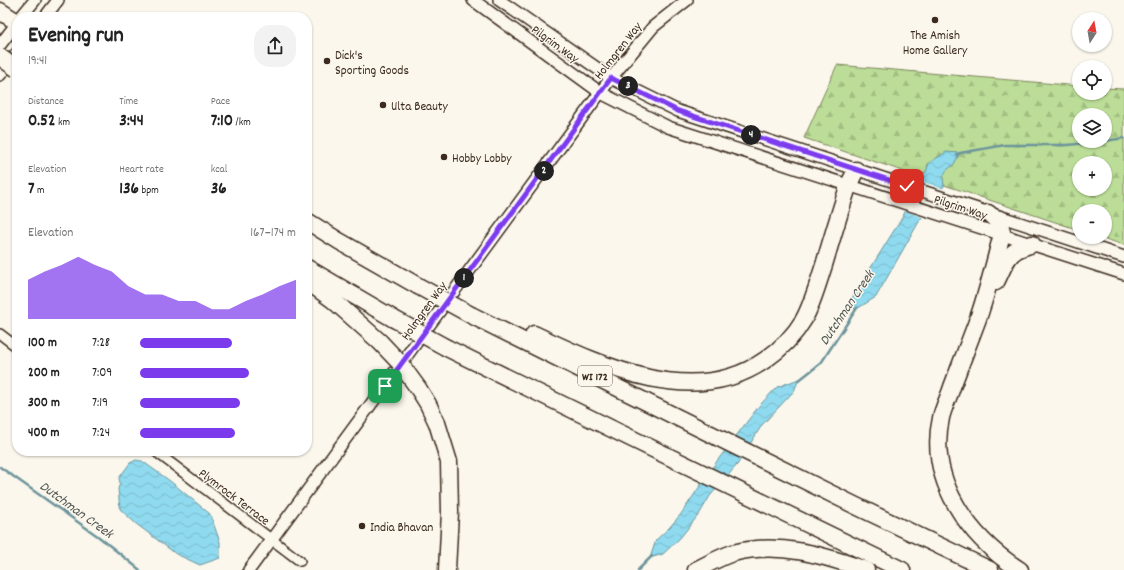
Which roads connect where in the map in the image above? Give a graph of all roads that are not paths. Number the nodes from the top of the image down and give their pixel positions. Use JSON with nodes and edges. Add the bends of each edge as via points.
{"nodes":[{"id":1,"x":35,"y":0,"type":"edge"},
{"id":2,"x":58,"y":0,"type":"edge"},
{"id":3,"x":474,"y":0,"type":"edge"},
{"id":4,"x":499,"y":0,"type":"edge"},
{"id":5,"x":687,"y":0,"type":"edge"},
{"id":6,"x":0,"y":10,"type":"edge"},
{"id":7,"x":25,"y":12,"type":"edge"},
{"id":8,"x":49,"y":12,"type":"edge"},
{"id":9,"x":12,"y":18,"type":"edge"},
{"id":10,"x":12,"y":29,"type":"edge"},
{"id":11,"x":0,"y":45,"type":"edge"},
{"id":12,"x":0,"y":57,"type":"edge"},
{"id":13,"x":12,"y":59,"type":"edge"},
{"id":14,"x":12,"y":65,"type":"edge"},
{"id":15,"x":0,"y":75,"type":"edge"},
{"id":16,"x":611,"y":78,"type":"junction"},
{"id":17,"x":601,"y":93,"type":"junction"},
{"id":18,"x":856,"y":170,"type":"junction"},
{"id":19,"x":849,"y":184,"type":"junction"},
{"id":20,"x":988,"y":213,"type":"junction"},
{"id":21,"x":312,"y":224,"type":"edge"},
{"id":22,"x":1002,"y":234,"type":"junction"},
{"id":23,"x":1032,"y":244,"type":"junction"},
{"id":24,"x":1124,"y":257,"type":"edge"},
{"id":25,"x":312,"y":271,"type":"edge"},
{"id":26,"x":1124,"y":274,"type":"edge"},
{"id":27,"x":312,"y":284,"type":"edge"},
{"id":28,"x":982,"y":308,"type":"junction"},
{"id":29,"x":474,"y":311,"type":"junction"},
{"id":30,"x":0,"y":334,"type":"edge"},
{"id":31,"x":12,"y":343,"type":"edge"},
{"id":32,"x":162,"y":456,"type":"edge"},
{"id":33,"x":271,"y":540,"type":"junction"},
{"id":34,"x":300,"y":561,"type":"dead end"},
{"id":35,"x":249,"y":570,"type":"edge"},
{"id":36,"x":447,"y":570,"type":"edge"},
{"id":37,"x":696,"y":570,"type":"edge"},
{"id":38,"x":866,"y":570,"type":"edge"},
{"id":39,"x":902,"y":570,"type":"edge"},
{"id":40,"x":990,"y":570,"type":"edge"},
{"id":41,"x":1020,"y":570,"type":"edge"}],
"edges":[{"from":1,"to":7,"type":"street"},
{"from":2,"to":8,"type":"street"},
{"from":3,"to":17,"type":"street","name":"Pilgrim Way"},
{"from":4,"to":16,"type":"street","name":"Pilgrim Way"},
{"from":5,"to":16,"type":"street","name":"Holmgren Way","via":[[653,27]]},
{"from":6,"to":9,"type":"highway"},
{"from":10,"to":11,"type":"street"},
{"from":12,"to":14,"type":"highway","bridge":true},
{"from":13,"to":15,"type":"street"},
{"from":16,"to":17,"type":"street","name":"Holmgren Way"},
{"from":16,"to":18,"type":"street","name":"Pilgrim Way","via":[[678,111]]},
{"from":17,"to":19,"type":"street","name":"Pilgrim Way","via":[[668,127]]},
{"from":17,"to":33,"type":"street","name":"Holmgren Way"},
{"from":18,"to":19,"type":"highway"},
{"from":18,"to":20,"type":"street","name":"Pilgrim Way"},
{"from":19,"to":22,"type":"street","name":"Pilgrim Way"},
{"from":19,"to":29,"type":"highway","via":[[813,300],[803,320],[790,339],[773,354],[754,368],[734,376],[679,382],[651,378],[585,357]]},
{"from":20,"to":22,"type":"highway","via":[[998,222]]},
{"from":20,"to":24,"type":"street","name":"Pilgrim Way"},
{"from":21,"to":29,"type":"highway","number":"WI 172","bridge":true,"via":[[422,288]]},
{"from":22,"to":23,"type":"street","name":"Pilgrim Way"},
{"from":22,"to":28,"type":"highway"},
{"from":23,"to":26,"type":"street","name":"Pilgrim Way"},
{"from":23,"to":28,"type":"highway","via":[[1016,250],[1007,260]]},
{"from":25,"to":39,"type":"highway","bridge":true,"via":[[447,348]]},
{"from":27,"to":36,"type":"highway","bridge":true,"via":[[334,300],[399,362],[428,404],[437,423],[449,462]]},
{"from":28,"to":41,"type":"highway","via":[[941,417],[938,437],[941,468],[949,494],[973,530],[998,554]]},
{"from":29,"to":40,"type":"highway","number":"WI 172","via":[[763,460]]},
{"from":30,"to":31,"type":"street"},
{"from":32,"to":33,"type":"street","name":"Plymrock Terrace"},
{"from":33,"to":34,"type":"street","name":"Plymrock Terrace"},
{"from":33,"to":35,"type":"street","name":"Holmgren Way"},
{"from":37,"to":38,"type":"highway","via":[[732,554],[754,549],[782,548],[828,557]]}]}
